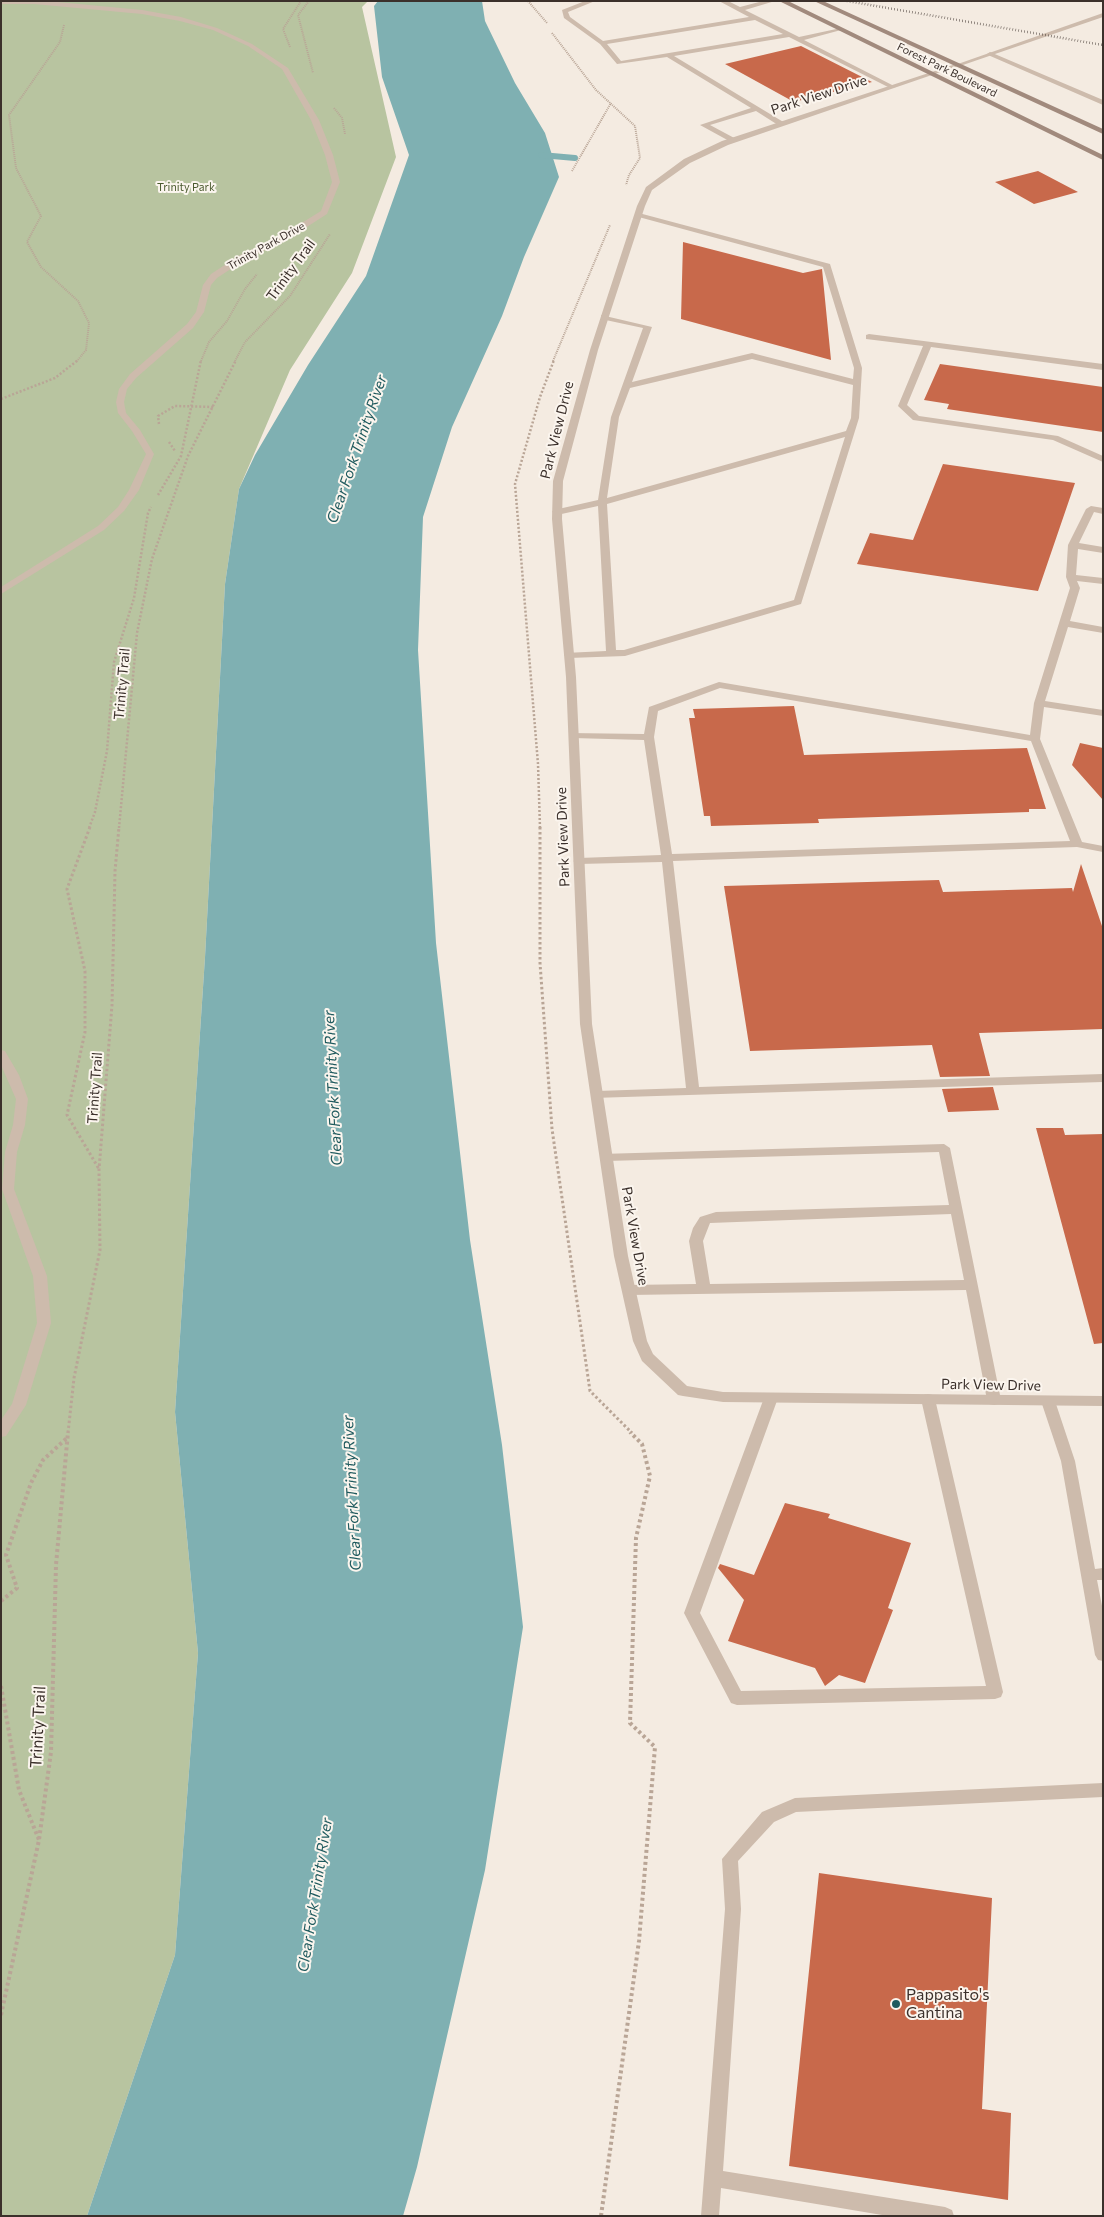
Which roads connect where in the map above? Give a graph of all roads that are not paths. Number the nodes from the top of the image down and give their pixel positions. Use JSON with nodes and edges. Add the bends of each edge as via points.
{"nodes":[{"id":1,"x":592,"y":1,"type":"edge"},
{"id":2,"x":722,"y":1,"type":"edge"},
{"id":3,"x":772,"y":1,"type":"edge"},
{"id":4,"x":782,"y":1,"type":"edge"},
{"id":5,"x":817,"y":1,"type":"edge"},
{"id":6,"x":1,"y":2,"type":"edge"},
{"id":7,"x":739,"y":9,"type":"junction"},
{"id":8,"x":1103,"y":15,"type":"edge"},
{"id":9,"x":755,"y":18,"type":"junction"},
{"id":10,"x":839,"y":29,"type":"junction"},
{"id":11,"x":789,"y":35,"type":"junction"},
{"id":12,"x":798,"y":40,"type":"junction"},
{"id":13,"x":602,"y":43,"type":"junction"},
{"id":14,"x":990,"y":54,"type":"junction"},
{"id":15,"x":668,"y":55,"type":"junction"},
{"id":16,"x":958,"y":65,"type":"junction"},
{"id":17,"x":929,"y":74,"type":"junction"},
{"id":18,"x":892,"y":87,"type":"junction"},
{"id":19,"x":1103,"y":103,"type":"edge"},
{"id":20,"x":757,"y":108,"type":"junction"},
{"id":21,"x":781,"y":122,"type":"junction"},
{"id":22,"x":1103,"y":132,"type":"edge"},
{"id":23,"x":734,"y":140,"type":"junction"},
{"id":24,"x":1103,"y":158,"type":"edge"},
{"id":25,"x":638,"y":214,"type":"junction"},
{"id":26,"x":604,"y":317,"type":"junction"},
{"id":27,"x":869,"y":337,"type":"dead end"},
{"id":28,"x":928,"y":344,"type":"junction"},
{"id":29,"x":1103,"y":367,"type":"edge"},
{"id":30,"x":857,"y":383,"type":"junction"},
{"id":31,"x":626,"y":386,"type":"junction"},
{"id":32,"x":850,"y":433,"type":"junction"},
{"id":33,"x":1103,"y":459,"type":"edge"},
{"id":34,"x":602,"y":502,"type":"junction"},
{"id":35,"x":1103,"y":511,"type":"edge"},
{"id":36,"x":557,"y":512,"type":"junction"},
{"id":37,"x":1072,"y":545,"type":"junction"},
{"id":38,"x":1103,"y":550,"type":"edge"},
{"id":39,"x":1071,"y":577,"type":"junction"},
{"id":40,"x":1103,"y":581,"type":"edge"},
{"id":41,"x":1,"y":591,"type":"edge"},
{"id":42,"x":1064,"y":623,"type":"junction"},
{"id":43,"x":1103,"y":630,"type":"edge"},
{"id":44,"x":611,"y":654,"type":"junction"},
{"id":45,"x":569,"y":655,"type":"junction"},
{"id":46,"x":1039,"y":703,"type":"junction"},
{"id":47,"x":1103,"y":713,"type":"edge"},
{"id":48,"x":573,"y":735,"type":"junction"},
{"id":49,"x":649,"y":737,"type":"junction"},
{"id":50,"x":1035,"y":739,"type":"junction"},
{"id":51,"x":1077,"y":844,"type":"junction"},
{"id":52,"x":1103,"y":849,"type":"edge"},
{"id":53,"x":667,"y":858,"type":"junction"},
{"id":54,"x":578,"y":861,"type":"junction"},
{"id":55,"x":1,"y":1054,"type":"edge"},
{"id":56,"x":1103,"y":1078,"type":"edge"},
{"id":57,"x":693,"y":1092,"type":"junction"},
{"id":58,"x":597,"y":1095,"type":"junction"},
{"id":59,"x":606,"y":1157,"type":"junction"},
{"id":60,"x":956,"y":1209,"type":"junction"},
{"id":61,"x":972,"y":1285,"type":"junction"},
{"id":62,"x":704,"y":1289,"type":"junction"},
{"id":63,"x":629,"y":1290,"type":"junction"},
{"id":64,"x":771,"y":1398,"type":"junction"},
{"id":65,"x":928,"y":1399,"type":"junction"},
{"id":66,"x":994,"y":1400,"type":"junction"},
{"id":67,"x":1048,"y":1400,"type":"junction"},
{"id":68,"x":1103,"y":1401,"type":"edge"},
{"id":69,"x":1,"y":1432,"type":"edge"},
{"id":70,"x":1096,"y":1575,"type":"edge"},
{"id":71,"x":1103,"y":1655,"type":"edge"},
{"id":72,"x":1103,"y":1790,"type":"edge"},
{"id":73,"x":713,"y":2178,"type":"junction"},
{"id":74,"x":710,"y":2216,"type":"edge"},
{"id":75,"x":945,"y":2216,"type":"edge"}],
"edges":[{"from":1,"to":13,"type":"street","via":[[564,11],[567,18]]},
{"from":2,"to":7,"type":"street"},
{"from":3,"to":7,"type":"street"},
{"from":4,"to":10,"type":"main road","name":"Forest Park Boulevard"},
{"from":5,"to":16,"type":"main road","name":"Forest Park Boulevard"},
{"from":6,"to":41,"type":"street","name":"Trinity Park Drive","via":[[56,3],[142,12],[190,21],[232,37],[286,68],[315,120],[336,182],[324,212],[214,276],[207,285],[200,312],[190,326],[133,376],[123,389],[122,413],[150,454],[134,490],[121,509],[101,528]]},
{"from":7,"to":9,"type":"street"},
{"from":8,"to":14,"type":"street","name":"Park View Drive"},
{"from":9,"to":11,"type":"street"},
{"from":9,"to":13,"type":"street"},
{"from":10,"to":12,"type":"street"},
{"from":10,"to":17,"type":"main road","name":"Forest Park Boulevard"},
{"from":11,"to":12,"type":"street"},
{"from":11,"to":15,"type":"street"},
{"from":12,"to":18,"type":"street"},
{"from":13,"to":15,"type":"street","via":[[618,63]]},
{"from":14,"to":16,"type":"street","name":"Park View Drive"},
{"from":14,"to":19,"type":"street"},
{"from":15,"to":20,"type":"street"},
{"from":16,"to":17,"type":"street","name":"Park View Drive"},
{"from":16,"to":22,"type":"main road","name":"Forest Park Boulevard"},
{"from":17,"to":18,"type":"street","name":"Park View Drive"},
{"from":17,"to":24,"type":"main road","name":"Forest Park Boulevard"},
{"from":18,"to":21,"type":"street","name":"Park View Drive"},
{"from":20,"to":21,"type":"street"},
{"from":20,"to":23,"type":"street","via":[[704,124]]},
{"from":21,"to":23,"type":"street","name":"Park View Drive"},
{"from":23,"to":25,"type":"street","name":"Park View Drive","via":[[687,161],[649,189]]},
{"from":25,"to":26,"type":"street","name":"Park View Drive"},
{"from":25,"to":30,"type":"street","via":[[827,266],[858,368]]},
{"from":26,"to":31,"type":"street","via":[[648,327]]},
{"from":26,"to":36,"type":"street","name":"Park View Drive","via":[[558,480]]},
{"from":27,"to":28,"type":"street"},
{"from":28,"to":29,"type":"street"},
{"from":28,"to":33,"type":"street","via":[[902,406],[916,418],[1055,438]]},
{"from":30,"to":31,"type":"street","via":[[752,356]]},
{"from":30,"to":32,"type":"street","via":[[855,418]]},
{"from":31,"to":34,"type":"street","via":[[615,417]]},
{"from":32,"to":34,"type":"street"},
{"from":32,"to":44,"type":"street","via":[[798,602],[626,654]]},
{"from":34,"to":36,"type":"street"},
{"from":34,"to":44,"type":"street"},
{"from":35,"to":37,"type":"street","via":[[1091,509]]},
{"from":36,"to":45,"type":"street","name":"Park View Drive"},
{"from":37,"to":38,"type":"street"},
{"from":37,"to":39,"type":"street"},
{"from":39,"to":40,"type":"street"},
{"from":39,"to":42,"type":"street","via":[[1075,588]]},
{"from":42,"to":43,"type":"street"},
{"from":42,"to":46,"type":"street"},
{"from":44,"to":45,"type":"street"},
{"from":45,"to":48,"type":"street","name":"Park View Drive"},
{"from":46,"to":47,"type":"street"},
{"from":46,"to":50,"type":"street"},
{"from":48,"to":49,"type":"street"},
{"from":48,"to":54,"type":"street","name":"Park View Drive"},
{"from":49,"to":50,"type":"street","via":[[653,709],[719,685]]},
{"from":49,"to":53,"type":"street"},
{"from":50,"to":51,"type":"street"},
{"from":51,"to":52,"type":"street"},
{"from":51,"to":53,"type":"street"},
{"from":53,"to":54,"type":"street"},
{"from":53,"to":57,"type":"street"},
{"from":54,"to":58,"type":"street","name":"Park View Drive","via":[[586,1024]]},
{"from":55,"to":69,"type":"street","via":[[14,1075],[22,1099],[11,1152],[8,1189],[40,1276],[44,1323],[19,1405]]},
{"from":56,"to":57,"type":"street"},
{"from":57,"to":58,"type":"street"},
{"from":58,"to":59,"type":"street","name":"Park View Drive"},
{"from":59,"to":60,"type":"street","via":[[944,1148]]},
{"from":59,"to":63,"type":"street","name":"Park View Drive"},
{"from":60,"to":61,"type":"street"},
{"from":60,"to":62,"type":"street","via":[[716,1217],[705,1220],[696,1241]]},
{"from":61,"to":62,"type":"street"},
{"from":61,"to":66,"type":"street"},
{"from":62,"to":63,"type":"street"},
{"from":63,"to":64,"type":"street","name":"Park View Drive","via":[[640,1341],[647,1357],[683,1391],[723,1397]]},
{"from":64,"to":65,"type":"street","name":"Park View Drive"},
{"from":64,"to":65,"type":"street","via":[[692,1613],[737,1698],[995,1692]]},
{"from":65,"to":66,"type":"street","name":"Park View Drive"},
{"from":66,"to":67,"type":"street","name":"Park View Drive"},
{"from":67,"to":68,"type":"street","name":"Park View Drive"},
{"from":67,"to":70,"type":"street","via":[[1068,1461]]},
{"from":70,"to":71,"type":"street"},
{"from":72,"to":73,"type":"street","via":[[795,1805],[768,1817],[730,1859],[733,1909]]},
{"from":73,"to":74,"type":"street"},
{"from":73,"to":75,"type":"street"}]}
